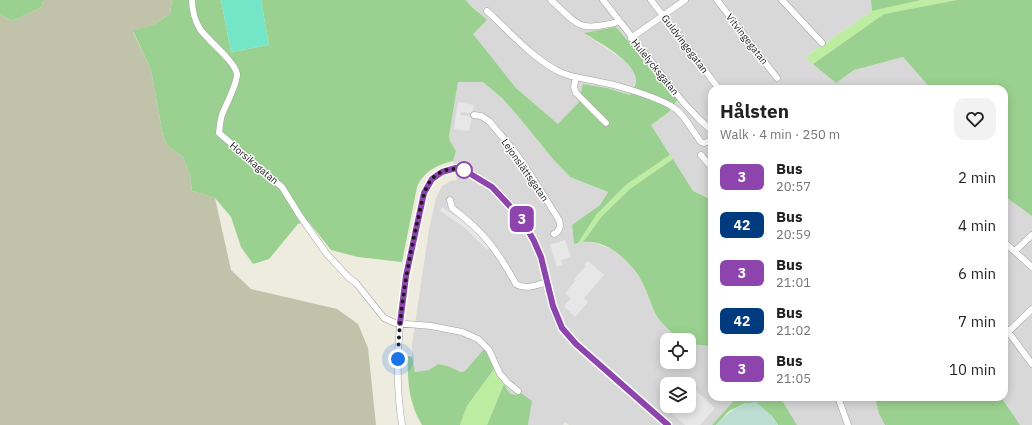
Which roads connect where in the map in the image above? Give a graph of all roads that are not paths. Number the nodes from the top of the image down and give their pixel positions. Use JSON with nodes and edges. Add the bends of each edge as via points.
{"nodes":[{"id":1,"x":192,"y":0,"type":"edge"},
{"id":2,"x":551,"y":0,"type":"edge"},
{"id":3,"x":603,"y":0,"type":"edge"},
{"id":4,"x":651,"y":0,"type":"edge"},
{"id":5,"x":685,"y":0,"type":"edge"},
{"id":6,"x":717,"y":0,"type":"edge"},
{"id":7,"x":782,"y":0,"type":"edge"},
{"id":8,"x":487,"y":11,"type":"dead end"},
{"id":9,"x":664,"y":16,"type":"junction"},
{"id":10,"x":618,"y":22,"type":"junction"},
{"id":11,"x":631,"y":38,"type":"junction"},
{"id":12,"x":822,"y":43,"type":"dead end"},
{"id":13,"x":576,"y":78,"type":"junction"},
{"id":14,"x":777,"y":78,"type":"dead end"},
{"id":15,"x":716,"y":85,"type":"edge"},
{"id":16,"x":474,"y":115,"type":"dead end"},
{"id":17,"x":606,"y":123,"type":"dead end"},
{"id":18,"x":708,"y":127,"type":"edge"},
{"id":19,"x":708,"y":142,"type":"edge"},
{"id":20,"x":701,"y":155,"type":"dead end"},
{"id":21,"x":708,"y":163,"type":"edge"},
{"id":22,"x":450,"y":200,"type":"dead end"},
{"id":23,"x":554,"y":234,"type":"dead end"},
{"id":24,"x":1032,"y":235,"type":"edge"},
{"id":25,"x":1008,"y":245,"type":"edge"},
{"id":26,"x":1015,"y":251,"type":"junction"},
{"id":27,"x":1032,"y":267,"type":"edge"},
{"id":28,"x":547,"y":282,"type":"junction"},
{"id":29,"x":1032,"y":309,"type":"edge"},
{"id":30,"x":400,"y":323,"type":"junction"},
{"id":31,"x":1009,"y":331,"type":"joint"},
{"id":32,"x":1032,"y":364,"type":"edge"},
{"id":33,"x":518,"y":390,"type":"dead end"},
{"id":34,"x":839,"y":401,"type":"edge"},
{"id":35,"x":402,"y":425,"type":"edge"},
{"id":36,"x":668,"y":425,"type":"edge"},
{"id":37,"x":848,"y":425,"type":"edge"}],
"edges":[{"from":1,"to":30,"type":"street","name":"Horsikagatan","via":[[194,16],[200,29],[235,69],[235,84],[221,116],[219,133],[282,187],[336,264],[384,318]]},
{"from":2,"to":10,"type":"street","via":[[580,26],[601,26]]},
{"from":3,"to":10,"type":"street","name":"Hulelycksgatan"},
{"from":4,"to":9,"type":"street","name":"Guldvingegatan"},
{"from":5,"to":9,"type":"street"},
{"from":6,"to":14,"type":"street","name":"Vitvingegatan"},
{"from":7,"to":12,"type":"street"},
{"from":8,"to":13,"type":"street","via":[[536,56]]},
{"from":9,"to":11,"type":"street"},
{"from":9,"to":15,"type":"street","name":"Guldvingegatan"},
{"from":10,"to":11,"type":"street","name":"Hulelycksgatan"},
{"from":11,"to":18,"type":"street","name":"Hulelycksgatan","via":[[683,102]]},
{"from":13,"to":17,"type":"street","via":[[576,93]]},
{"from":13,"to":19,"type":"street","via":[[608,83],[667,104],[677,110],[701,142]]},
{"from":16,"to":23,"type":"street","name":"Lejonslättsgatan","via":[[484,118],[493,126],[534,180],[559,220],[560,227]]},
{"from":20,"to":21,"type":"street"},
{"from":22,"to":28,"type":"street","via":[[452,208],[481,232],[495,248],[516,284],[525,287]]},
{"from":24,"to":26,"type":"street"},
{"from":25,"to":26,"type":"street"},
{"from":26,"to":27,"type":"street"},
{"from":28,"to":30,"type":"street","via":[[534,241],[516,212],[498,192],[477,177],[461,169],[449,169],[432,179],[424,193],[406,276]]},
{"from":28,"to":36,"type":"street","via":[[562,328],[576,344]]},
{"from":29,"to":31,"type":"street"},
{"from":30,"to":33,"type":"street","via":[[462,332],[478,339],[489,350],[500,374]]},
{"from":30,"to":35,"type":"street","via":[[398,370]]},
{"from":31,"to":32,"type":"street"},
{"from":34,"to":37,"type":"street"}]}
